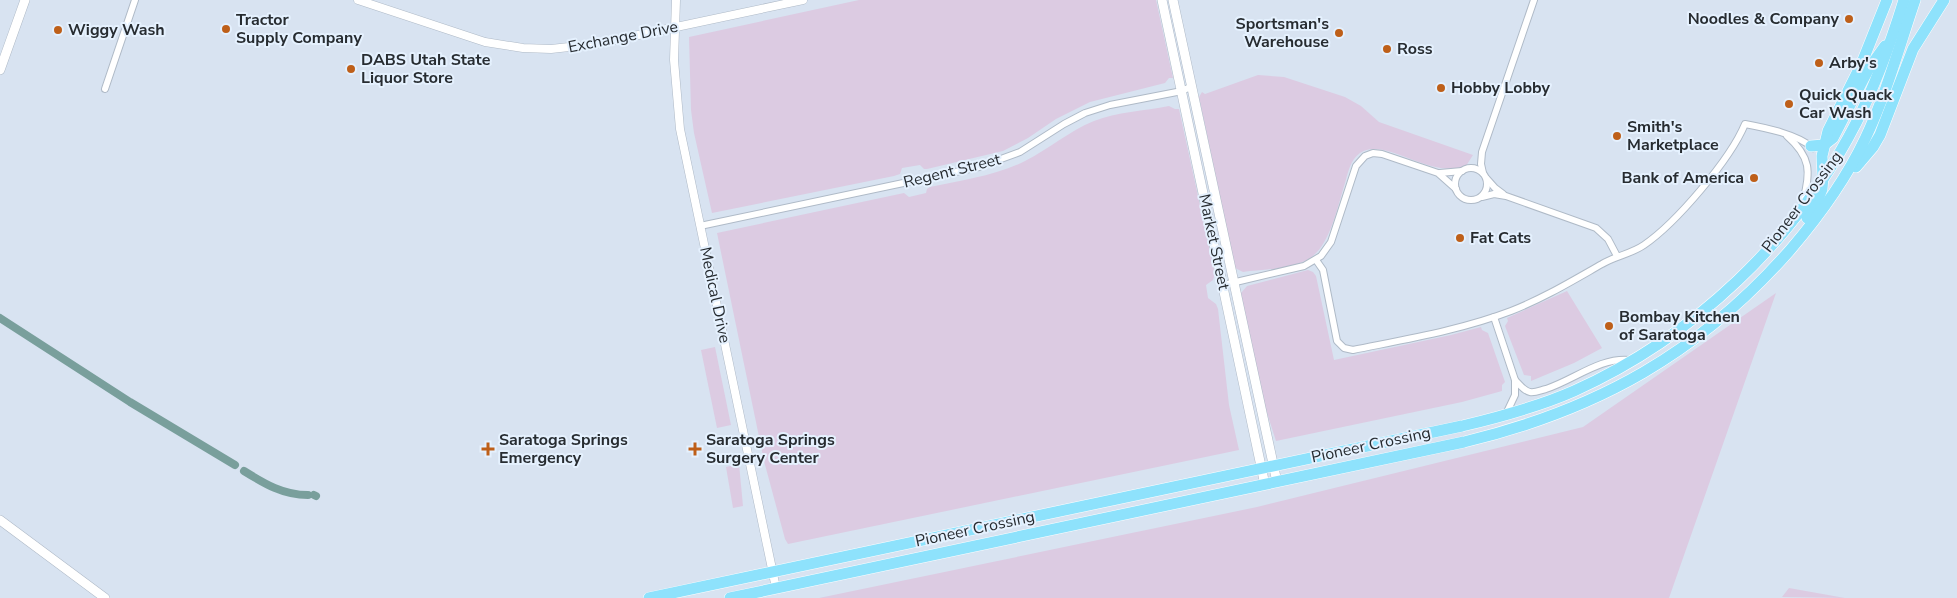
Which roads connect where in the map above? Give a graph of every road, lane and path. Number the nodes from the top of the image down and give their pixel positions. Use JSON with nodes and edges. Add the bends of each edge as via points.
{"nodes":[{"id":1,"x":25,"y":0,"type":"edge"},
{"id":2,"x":135,"y":0,"type":"edge"},
{"id":3,"x":358,"y":0,"type":"edge"},
{"id":4,"x":676,"y":0,"type":"edge"},
{"id":5,"x":803,"y":0,"type":"edge"},
{"id":6,"x":1162,"y":0,"type":"edge"},
{"id":7,"x":1173,"y":0,"type":"edge"},
{"id":8,"x":1534,"y":0,"type":"edge"},
{"id":9,"x":1887,"y":0,"type":"edge"},
{"id":10,"x":1904,"y":0,"type":"edge"},
{"id":11,"x":1914,"y":0,"type":"edge"},
{"id":12,"x":1944,"y":0,"type":"edge"},
{"id":13,"x":674,"y":27,"type":"junction"},
{"id":14,"x":1892,"y":37,"type":"junction"},
{"id":15,"x":0,"y":70,"type":"edge"},
{"id":16,"x":1192,"y":86,"type":"junction"},
{"id":17,"x":105,"y":88,"type":"dead end"},
{"id":18,"x":1182,"y":91,"type":"junction"},
{"id":19,"x":1786,"y":136,"type":"junction"},
{"id":20,"x":1824,"y":145,"type":"junction"},
{"id":21,"x":1811,"y":146,"type":"junction"},
{"id":22,"x":1482,"y":152,"type":"junction"},
{"id":23,"x":1822,"y":164,"type":"junction"},
{"id":24,"x":1465,"y":170,"type":"junction"},
{"id":25,"x":1438,"y":173,"type":"junction"},
{"id":26,"x":1484,"y":175,"type":"junction"},
{"id":27,"x":1845,"y":176,"type":"junction"},
{"id":28,"x":1823,"y":177,"type":"junction"},
{"id":29,"x":1456,"y":189,"type":"junction"},
{"id":30,"x":1506,"y":196,"type":"junction"},
{"id":31,"x":1482,"y":197,"type":"junction"},
{"id":32,"x":1800,"y":210,"type":"junction"},
{"id":33,"x":700,"y":226,"type":"junction"},
{"id":34,"x":1617,"y":256,"type":"junction"},
{"id":35,"x":1316,"y":260,"type":"junction"},
{"id":36,"x":1234,"y":282,"type":"junction"},
{"id":37,"x":1223,"y":285,"type":"junction"},
{"id":38,"x":1494,"y":317,"type":"junction"},
{"id":39,"x":1715,"y":323,"type":"junction"},
{"id":40,"x":1631,"y":360,"type":"junction"},
{"id":41,"x":1515,"y":380,"type":"junction"},
{"id":42,"x":1505,"y":415,"type":"junction"},
{"id":43,"x":1274,"y":466,"type":"junction"},
{"id":44,"x":1261,"y":469,"type":"junction"},
{"id":45,"x":1277,"y":482,"type":"junction"},
{"id":46,"x":1265,"y":485,"type":"junction"},
{"id":47,"x":0,"y":520,"type":"edge"},
{"id":48,"x":773,"y":572,"type":"junction"},
{"id":49,"x":776,"y":588,"type":"junction"},
{"id":50,"x":105,"y":598,"type":"edge"},
{"id":51,"x":649,"y":598,"type":"edge"},
{"id":52,"x":730,"y":598,"type":"edge"}],
"edges":[{"from":1,"to":15,"type":"main road"},
{"from":2,"to":17,"type":"street"},
{"from":3,"to":13,"type":"street","name":"Exchange Drive","via":[[475,39],[523,48],[581,47]]},
{"from":4,"to":13,"type":"street","name":"Medical Drive"},
{"from":5,"to":13,"type":"street","name":"Exchange Drive"},
{"from":6,"to":18,"type":"main road","name":"Market Street"},
{"from":7,"to":16,"type":"main road","name":"Market Street"},
{"from":8,"to":22,"type":"street"},
{"from":9,"to":20,"type":"highway","via":[[1872,42],[1831,124]]},
{"from":10,"to":14,"type":"highway","name":"Pioneer Crossing"},
{"from":11,"to":27,"type":"highway","name":"Pioneer Crossing","via":[[1878,108]]},
{"from":12,"to":27,"type":"highway","via":[[1913,49],[1876,142]]},
{"from":13,"to":33,"type":"street","name":"Medical Drive","via":[[678,114]]},
{"from":14,"to":20,"type":"highway","via":[[1868,70],[1836,135]]},
{"from":14,"to":28,"type":"highway","name":"Pioneer Crossing","via":[[1857,122]]},
{"from":16,"to":18,"type":"street","name":"Regent Street"},
{"from":16,"to":36,"type":"main road","name":"Market Street"},
{"from":18,"to":33,"type":"street","name":"Regent Street","via":[[1086,113],[1020,152],[980,167]]},
{"from":18,"to":37,"type":"main road","name":"Market Street"},
{"from":19,"to":21,"type":"street"},
{"from":19,"to":32,"type":"street","via":[[1801,151],[1808,168]]},
{"from":19,"to":34,"type":"street","via":[[1745,124],[1724,158],[1681,212],[1644,245]]},
{"from":20,"to":21,"type":"highway"},
{"from":20,"to":23,"type":"highway"},
{"from":21,"to":23,"type":"street"},
{"from":22,"to":24,"type":"street"},
{"from":22,"to":26,"type":"street"},
{"from":23,"to":28,"type":"highway"},
{"from":24,"to":25,"type":"street"},
{"from":24,"to":26,"type":"street","via":[[1476,169]]},
{"from":24,"to":29,"type":"street","via":[[1456,178]]},
{"from":25,"to":29,"type":"street"},
{"from":25,"to":35,"type":"street","via":[[1382,154],[1365,156],[1356,166],[1331,242]]},
{"from":26,"to":30,"type":"street"},
{"from":26,"to":31,"type":"street","via":[[1487,188]]},
{"from":27,"to":39,"type":"highway","name":"Pioneer Crossing","via":[[1788,252],[1747,296]]},
{"from":28,"to":32,"type":"highway","name":"Pioneer Crossing"},
{"from":28,"to":39,"type":"highway","via":[[1815,207]]},
{"from":29,"to":31,"type":"street","via":[[1467,200]]},
{"from":30,"to":31,"type":"street"},
{"from":30,"to":34,"type":"street","via":[[1596,228],[1608,239]]},
{"from":32,"to":40,"type":"highway","name":"Pioneer Crossing","via":[[1762,256],[1724,293],[1683,326]]},
{"from":33,"to":48,"type":"street","name":"Medical Drive"},
{"from":34,"to":38,"type":"street","via":[[1546,295]]},
{"from":35,"to":36,"type":"street","via":[[1304,266]]},
{"from":35,"to":38,"type":"street","via":[[1323,270],[1337,341],[1347,350],[1450,330]]},
{"from":36,"to":37,"type":"street"},
{"from":36,"to":43,"type":"main road","name":"Market Street"},
{"from":37,"to":44,"type":"main road","name":"Market Street"},
{"from":38,"to":41,"type":"street"},
{"from":39,"to":45,"type":"highway","name":"Pioneer Crossing","via":[[1638,377],[1537,422],[1464,442]]},
{"from":40,"to":41,"type":"street","via":[[1606,362],[1535,392],[1525,390]]},
{"from":40,"to":42,"type":"highway","name":"Pioneer Crossing","via":[[1566,394]]},
{"from":41,"to":42,"type":"street","via":[[1513,401]]},
{"from":42,"to":43,"type":"highway","name":"Pioneer Crossing"},
{"from":43,"to":44,"type":"highway","name":"Pioneer Crossing"},
{"from":43,"to":45,"type":"main road","name":"Market Street"},
{"from":44,"to":46,"type":"main road","name":"Market Street"},
{"from":44,"to":48,"type":"highway","name":"Pioneer Crossing"},
{"from":45,"to":46,"type":"highway","name":"Pioneer Crossing"},
{"from":46,"to":49,"type":"highway","name":"Pioneer Crossing"},
{"from":47,"to":50,"type":"main road"},
{"from":48,"to":49,"type":"street","name":"Medical Drive"},
{"from":48,"to":51,"type":"highway","name":"Pioneer Crossing"},
{"from":49,"to":52,"type":"highway","name":"Pioneer Crossing"}]}
